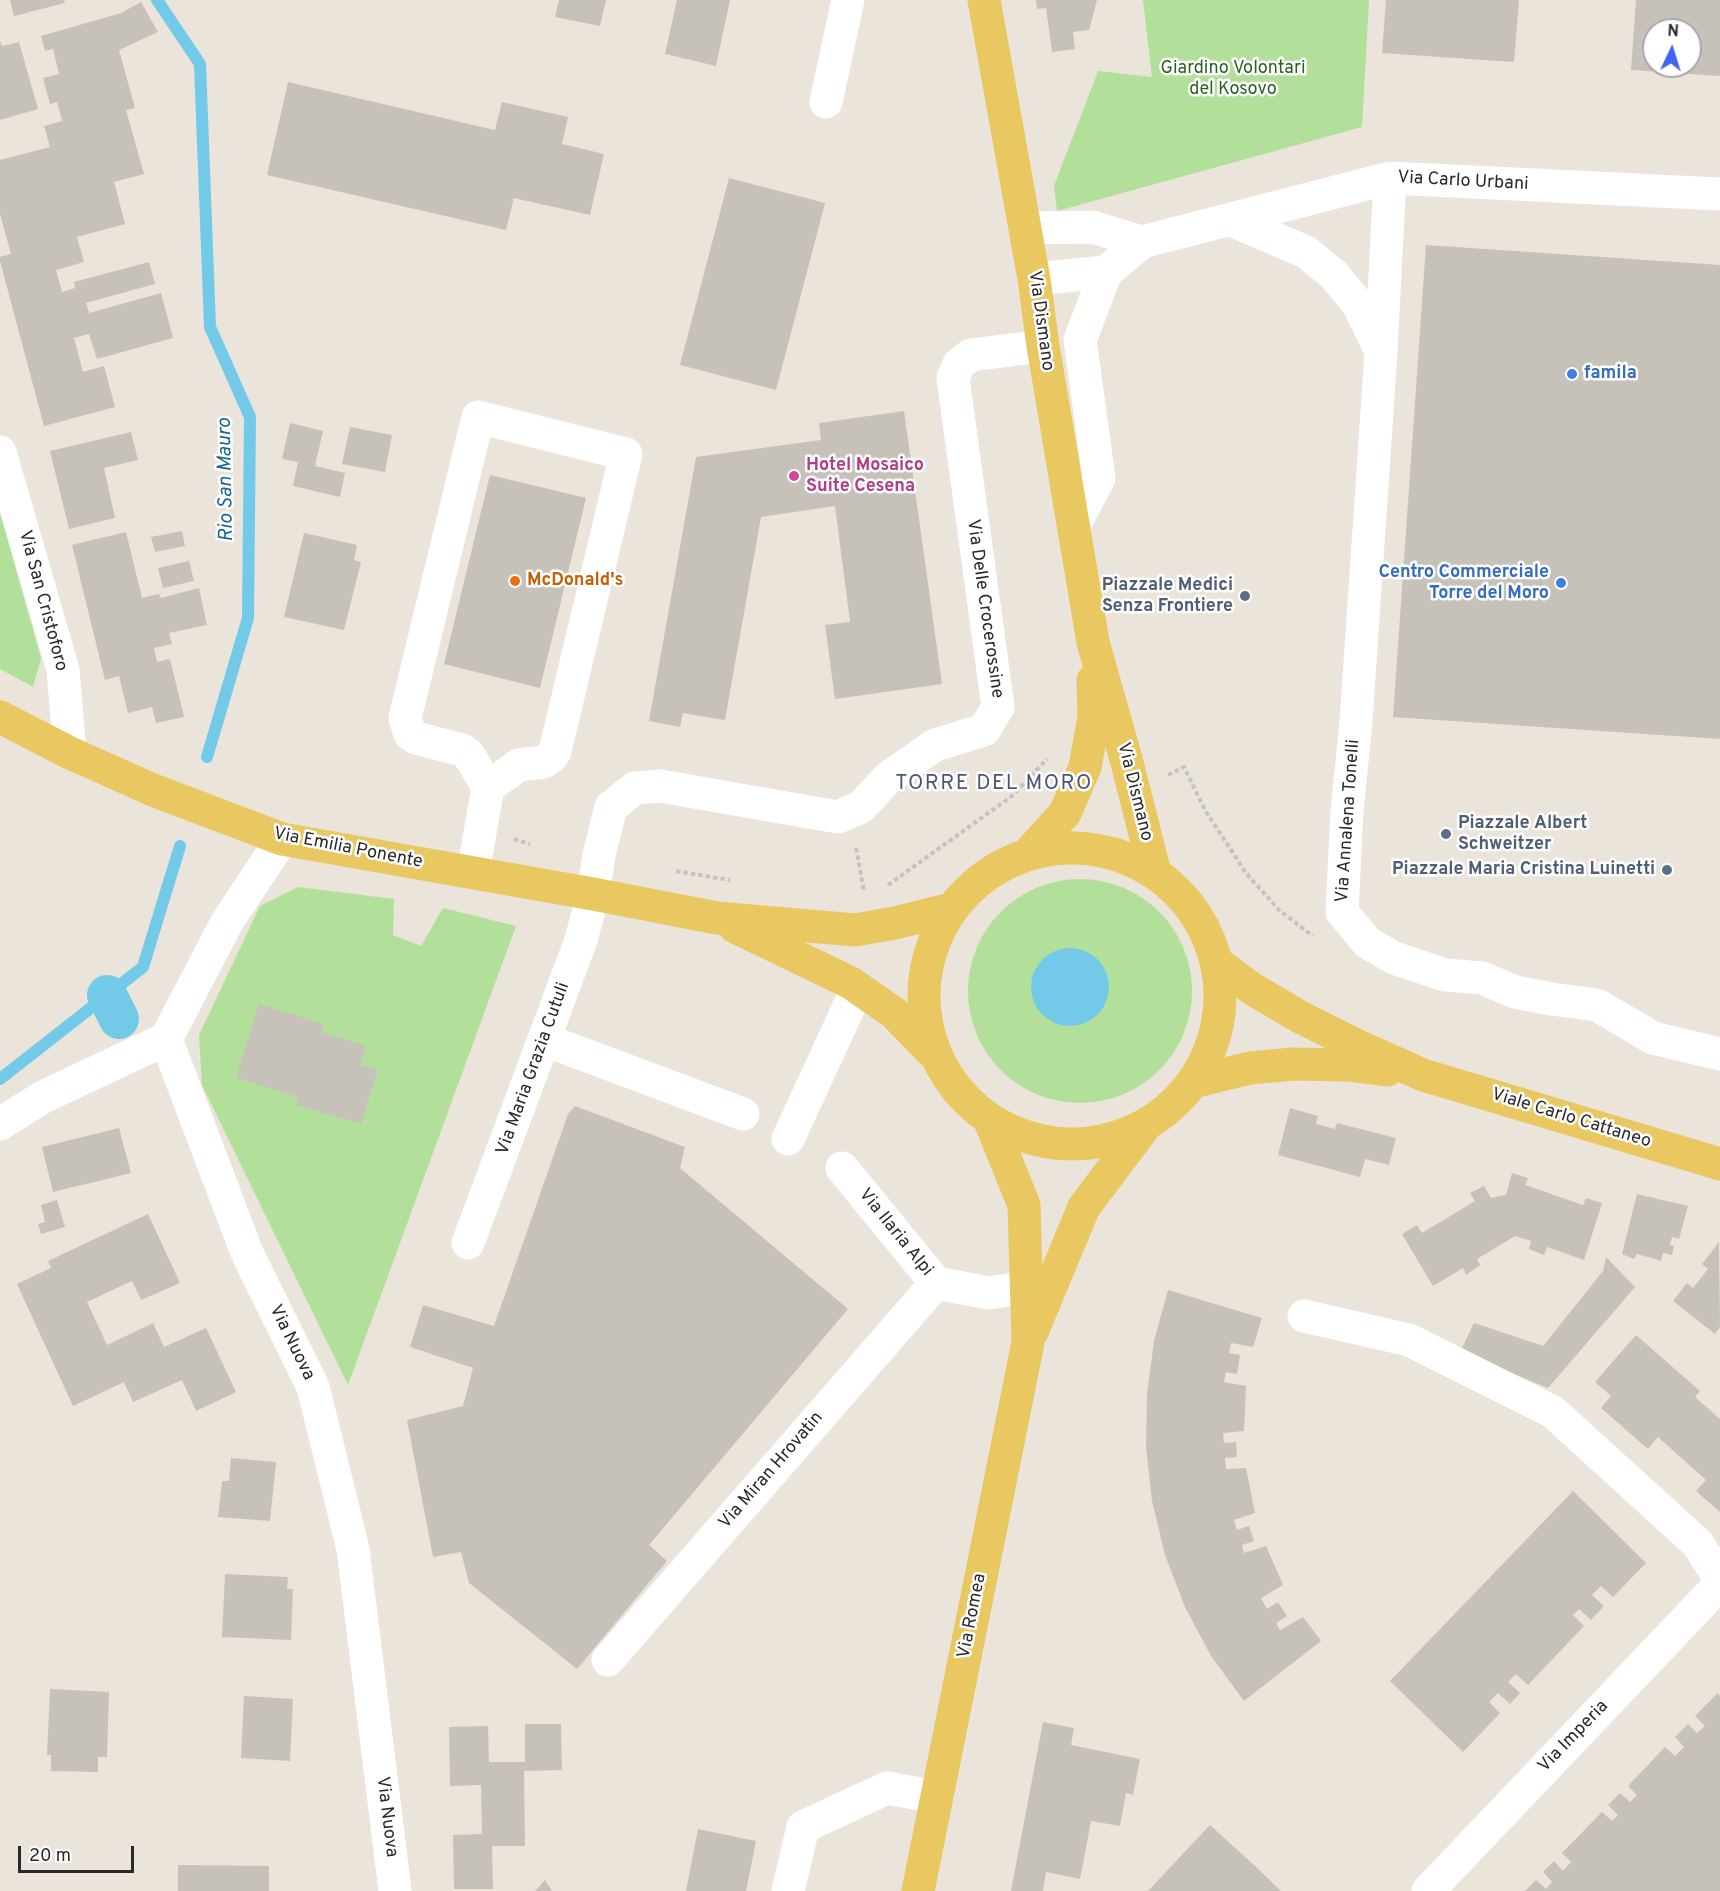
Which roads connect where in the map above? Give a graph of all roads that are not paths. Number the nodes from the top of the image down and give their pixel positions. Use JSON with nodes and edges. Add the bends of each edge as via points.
{"nodes":[{"id":1,"x":849,"y":0,"type":"edge"},
{"id":2,"x":984,"y":0,"type":"edge"},
{"id":3,"x":826,"y":102,"type":"dead end"},
{"id":4,"x":1390,"y":178,"type":"junction"},
{"id":5,"x":1720,"y":194,"type":"edge"},
{"id":6,"x":1231,"y":219,"type":"junction"},
{"id":7,"x":1025,"y":228,"type":"junction"},
{"id":8,"x":1142,"y":242,"type":"junction"},
{"id":9,"x":1106,"y":272,"type":"junction"},
{"id":10,"x":1034,"y":279,"type":"junction"},
{"id":11,"x":1043,"y":346,"type":"junction"},
{"id":12,"x":1381,"y":352,"type":"junction"},
{"id":13,"x":0,"y":452,"type":"edge"},
{"id":14,"x":1074,"y":526,"type":"junction"},
{"id":15,"x":1093,"y":642,"type":"junction"},
{"id":16,"x":0,"y":717,"type":"edge"},
{"id":17,"x":462,"y":750,"type":"junction"},
{"id":18,"x":70,"y":753,"type":"junction"},
{"id":19,"x":531,"y":764,"type":"junction"},
{"id":20,"x":488,"y":787,"type":"junction"},
{"id":21,"x":282,"y":839,"type":"junction"},
{"id":22,"x":1027,"y":855,"type":"junction"},
{"id":23,"x":473,"y":873,"type":"junction"},
{"id":24,"x":1155,"y":873,"type":"junction"},
{"id":25,"x":593,"y":894,"type":"junction"},
{"id":26,"x":951,"y":909,"type":"junction"},
{"id":27,"x":717,"y":918,"type":"junction"},
{"id":28,"x":1216,"y":962,"type":"junction"},
{"id":29,"x":853,"y":998,"type":"dead end"},
{"id":30,"x":166,"y":1040,"type":"junction"},
{"id":31,"x":545,"y":1040,"type":"junction"},
{"id":32,"x":934,"y":1053,"type":"junction"},
{"id":33,"x":1720,"y":1054,"type":"edge"},
{"id":34,"x":1423,"y":1075,"type":"junction"},
{"id":35,"x":1193,"y":1082,"type":"junction"},
{"id":36,"x":743,"y":1114,"type":"dead end"},
{"id":37,"x":990,"y":1121,"type":"junction"},
{"id":38,"x":0,"y":1124,"type":"edge"},
{"id":39,"x":1146,"y":1125,"type":"junction"},
{"id":40,"x":788,"y":1139,"type":"dead end"},
{"id":41,"x":1720,"y":1164,"type":"edge"},
{"id":42,"x":842,"y":1168,"type":"dead end"},
{"id":43,"x":468,"y":1243,"type":"dead end"},
{"id":44,"x":936,"y":1283,"type":"junction"},
{"id":45,"x":1026,"y":1287,"type":"junction"},
{"id":46,"x":1304,"y":1316,"type":"dead end"},
{"id":47,"x":1028,"y":1342,"type":"junction"},
{"id":48,"x":1720,"y":1582,"type":"edge"},
{"id":49,"x":608,"y":1660,"type":"dead end"},
{"id":50,"x":937,"y":1797,"type":"junction"},
{"id":51,"x":395,"y":1891,"type":"edge"},
{"id":52,"x":788,"y":1891,"type":"edge"},
{"id":53,"x":918,"y":1891,"type":"edge"},
{"id":54,"x":1428,"y":1891,"type":"edge"}],
"edges":[{"from":1,"to":3,"type":"street"},
{"from":2,"to":7,"type":"main road","name":"Via Dismano"},
{"from":4,"to":5,"type":"street","name":"Via Carlo Urbani"},
{"from":4,"to":6,"type":"street","name":"Via Carlo Urbani"},
{"from":4,"to":12,"type":"street","name":"Via Annalena Tonelli"},
{"from":6,"to":8,"type":"street","name":"Via Carlo Urbani"},
{"from":6,"to":12,"type":"street","name":"Via Annalena Tonelli","via":[[1306,252],[1334,275],[1358,304]]},
{"from":7,"to":8,"type":"street","via":[[1092,227]]},
{"from":7,"to":10,"type":"main road","name":"Via Dismano"},
{"from":8,"to":9,"type":"street","name":"Via Carlo Urbani"},
{"from":9,"to":10,"type":"street"},
{"from":9,"to":14,"type":"street","via":[[1080,340],[1099,478]]},
{"from":10,"to":11,"type":"main road","name":"Via Dismano"},
{"from":11,"to":14,"type":"main road","name":"Via Dismano"},
{"from":11,"to":25,"type":"street","name":"Via Delle Crocerossine","via":[[971,355],[959,364],[953,378],[998,707],[984,730],[936,745],[889,777],[861,807],[838,817],[660,786],[635,788],[611,807]]},
{"from":12,"to":33,"type":"street","name":"Via Annalena Tonelli","via":[[1342,912],[1368,944],[1394,958],[1445,975],[1482,978],[1515,992],[1597,1005],[1653,1038]]},
{"from":13,"to":18,"type":"street","name":"Via San Cristoforo","via":[[63,670]]},
{"from":14,"to":15,"type":"main road","name":"Via Dismano"},
{"from":15,"to":22,"type":"main road","name":"Via Dismano","via":[[1094,717],[1085,767],[1065,813]]},
{"from":15,"to":24,"type":"main road","name":"Via Dismano"},
{"from":16,"to":18,"type":"main road","name":"Via Emilia Ponente"},
{"from":17,"to":19,"type":"street"},
{"from":17,"to":19,"type":"street","via":[[416,738],[410,734],[405,718],[478,417],[626,454],[558,743],[552,756]]},
{"from":17,"to":20,"type":"street","via":[[472,758]]},
{"from":18,"to":21,"type":"main road","name":"Via Emilia Ponente","via":[[153,790]]},
{"from":19,"to":20,"type":"street","via":[[519,765]]},
{"from":20,"to":23,"type":"street"},
{"from":21,"to":23,"type":"main road","name":"Via Emilia Ponente"},
{"from":21,"to":30,"type":"street","via":[[227,922]]},
{"from":22,"to":24,"type":"main road","via":[[1060,848],[1093,849],[1125,858]]},
{"from":22,"to":26,"type":"main road","via":[[984,876]]},
{"from":23,"to":25,"type":"main road","name":"Via Emilia Ponente"},
{"from":24,"to":28,"type":"main road","via":[[1183,898],[1204,928]]},
{"from":25,"to":27,"type":"main road","name":"Via Emilia Ponente"},
{"from":25,"to":31,"type":"street","name":"Via Maria Grazia Cutuli"},
{"from":26,"to":27,"type":"main road","name":"Via Emilia Ponente","via":[[855,930]]},
{"from":26,"to":32,"type":"main road","via":[[933,942],[924,978],[924,1017]]},
{"from":27,"to":32,"type":"main road","name":"Via Emilia Ponente","via":[[851,983],[894,1013]]},
{"from":28,"to":34,"type":"main road","name":"Viale Carlo Cattaneo","via":[[1300,1017]]},
{"from":28,"to":35,"type":"main road","via":[[1220,1004],[1212,1045]]},
{"from":29,"to":40,"type":"street"},
{"from":30,"to":38,"type":"street","via":[[43,1097]]},
{"from":30,"to":51,"type":"street","name":"Via Nuova","via":[[247,1253],[313,1387],[353,1549]]},
{"from":31,"to":36,"type":"street"},
{"from":31,"to":43,"type":"street","name":"Via Maria Grazia Cutuli"},
{"from":32,"to":37,"type":"main road","via":[[957,1091]]},
{"from":34,"to":35,"type":"main road","name":"Viale Carlo Cattaneo","via":[[1347,1065],[1293,1064],[1250,1068]]},
{"from":34,"to":41,"type":"main road","name":"Viale Carlo Cattaneo"},
{"from":35,"to":39,"type":"main road","via":[[1172,1106]]},
{"from":37,"to":39,"type":"main road","via":[[1027,1138],[1067,1145],[1108,1141]]},
{"from":37,"to":45,"type":"main road","name":"Via Romea","via":[[1024,1204]]},
{"from":39,"to":47,"type":"main road","name":"Via Romea","via":[[1084,1208]]},
{"from":42,"to":44,"type":"street","name":"Via Ilaria Alpi"},
{"from":44,"to":45,"type":"street","name":"Via Ilaria Alpi","via":[[988,1293]]},
{"from":44,"to":49,"type":"street","name":"Via Miran Hrovatin"},
{"from":45,"to":47,"type":"main road","name":"Via Romea"},
{"from":46,"to":48,"type":"street","via":[[1409,1340],[1553,1412],[1698,1544]]},
{"from":47,"to":50,"type":"main road","name":"Via Romea"},
{"from":48,"to":54,"type":"street","name":"Via Imperia"},
{"from":50,"to":52,"type":"street","via":[[886,1788],[803,1827]]},
{"from":50,"to":53,"type":"main road","name":"Via Romea"}]}
